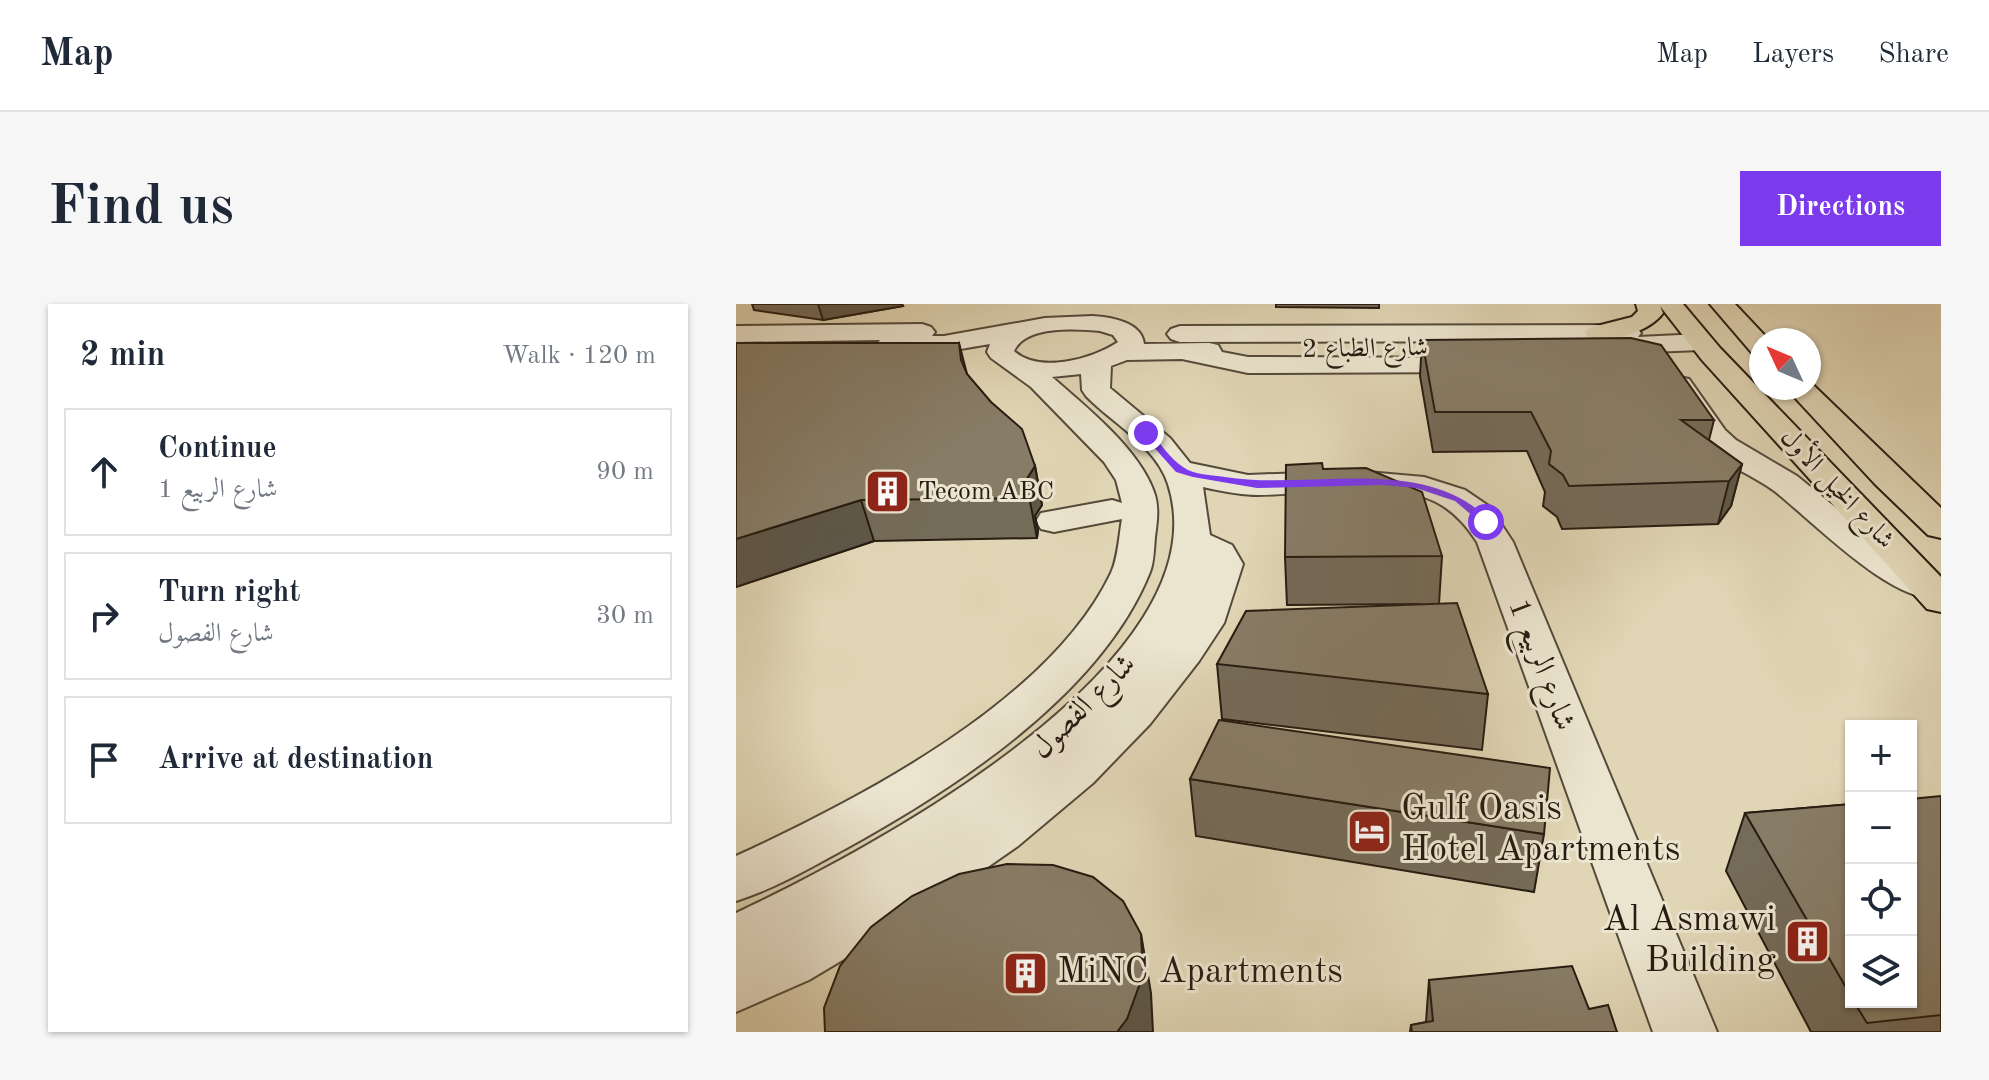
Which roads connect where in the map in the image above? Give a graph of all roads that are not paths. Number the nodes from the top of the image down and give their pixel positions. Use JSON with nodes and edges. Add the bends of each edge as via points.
{"nodes":[{"id":1,"x":1078,"y":304,"type":"edge"},
{"id":2,"x":1648,"y":304,"type":"edge"},
{"id":3,"x":1671,"y":304,"type":"edge"},
{"id":4,"x":1692,"y":304,"type":"edge"},
{"id":5,"x":936,"y":317,"type":"dead end"},
{"id":6,"x":889,"y":333,"type":"junction"},
{"id":7,"x":736,"y":334,"type":"edge"},
{"id":8,"x":1021,"y":342,"type":"junction"},
{"id":9,"x":1185,"y":343,"type":"junction"},
{"id":10,"x":1731,"y":344,"type":"edge"},
{"id":11,"x":1112,"y":345,"type":"edge"},
{"id":12,"x":1519,"y":348,"type":"junction"},
{"id":13,"x":1590,"y":348,"type":"junction"},
{"id":14,"x":736,"y":352,"type":"edge"},
{"id":15,"x":976,"y":358,"type":"dead end"},
{"id":16,"x":771,"y":359,"type":"edge"},
{"id":17,"x":1789,"y":400,"type":"edge"},
{"id":18,"x":1812,"y":400,"type":"edge"},
{"id":19,"x":1174,"y":461,"type":"junction"},
{"id":20,"x":1887,"y":477,"type":"junction"},
{"id":21,"x":1257,"y":485,"type":"junction"},
{"id":22,"x":1112,"y":511,"type":"junction"},
{"id":23,"x":1054,"y":521,"type":"dead end"},
{"id":24,"x":1941,"y":527,"type":"edge"},
{"id":25,"x":1193,"y":528,"type":"junction"},
{"id":26,"x":1935,"y":594,"type":"edge"},
{"id":27,"x":858,"y":820,"type":"junction"},
{"id":28,"x":752,"y":866,"type":"edge"},
{"id":29,"x":736,"y":940,"type":"edge"},
{"id":30,"x":736,"y":986,"type":"edge"},
{"id":31,"x":1685,"y":1032,"type":"edge"}],
"edges":[{"from":1,"to":8,"type":"street"},
{"from":2,"to":13,"type":"main road","via":[[1651,313],[1641,322]]},
{"from":3,"to":10,"type":"main road","name":"شارع الخيل الأول"},
{"from":4,"to":10,"type":"main road","via":[[1709,324],[1728,327]]},
{"from":5,"to":6,"type":"street"},
{"from":6,"to":7,"type":"street"},
{"from":6,"to":8,"type":"street","via":[[975,324]]},
{"from":8,"to":11,"type":"street","via":[[1078,323]]},
{"from":8,"to":11,"type":"street","via":[[1067,368]]},
{"from":8,"to":14,"type":"street"},
{"from":8,"to":22,"type":"street","via":[[1041,411],[1097,464]]},
{"from":8,"to":27,"type":"street","name":"شارع الفصول","via":[[1072,413],[1123,462],[1134,485],[1141,511],[1139,541],[1127,579],[1066,666],[1014,715],[944,767]]},
{"from":9,"to":11,"type":"street","name":"شارع الطباع 2"},
{"from":9,"to":12,"type":"street","name":"شارع الطباع 2"},
{"from":9,"to":12,"type":"street","via":[[1248,365],[1474,365]]},
{"from":9,"to":12,"type":"street","via":[[1255,321],[1451,319],[1491,324]]},
{"from":10,"to":13,"type":"street","name":"شارع الطباع 2"},
{"from":10,"to":13,"type":"main road","via":[[1674,359]]},
{"from":10,"to":26,"type":"main road","name":"شارع الخيل الأول"},
{"from":11,"to":19,"type":"street"},
{"from":12,"to":13,"type":"street","name":"شارع الطباع 2"},
{"from":13,"to":26,"type":"street","via":[[1668,373],[1725,447],[1785,483],[1865,550]]},
{"from":15,"to":16,"type":"street","via":[[938,361],[912,352]]},
{"from":17,"to":20,"type":"main road","via":[[1836,446]]},
{"from":18,"to":20,"type":"main road","name":"شارع الخيل الأول"},
{"from":19,"to":21,"type":"street","name":"شارع الربيع 1","via":[[1215,480]]},
{"from":19,"to":25,"type":"street","name":"شارع الفصول","via":[[1188,490]]},
{"from":20,"to":24,"type":"main road","name":"شارع الخيل الأول"},
{"from":21,"to":25,"type":"street","name":"شارع الربيع 1","via":[[1221,498]]},
{"from":21,"to":31,"type":"street","name":"شارع الربيع 1","via":[[1417,485],[1459,499],[1486,522]]},
{"from":22,"to":23,"type":"street"},
{"from":22,"to":27,"type":"street","via":[[1107,554],[1095,582],[1050,645],[982,705],[910,757]]},
{"from":25,"to":29,"type":"street","name":"شارع الفصول","via":[[1183,581],[1160,626],[1122,676],[1070,729],[999,788],[909,849]]},
{"from":25,"to":30,"type":"street","via":[[1224,564],[1203,623],[1134,714],[999,832],[903,896]]},
{"from":27,"to":28,"type":"street","name":"شارع الفصول"}]}
